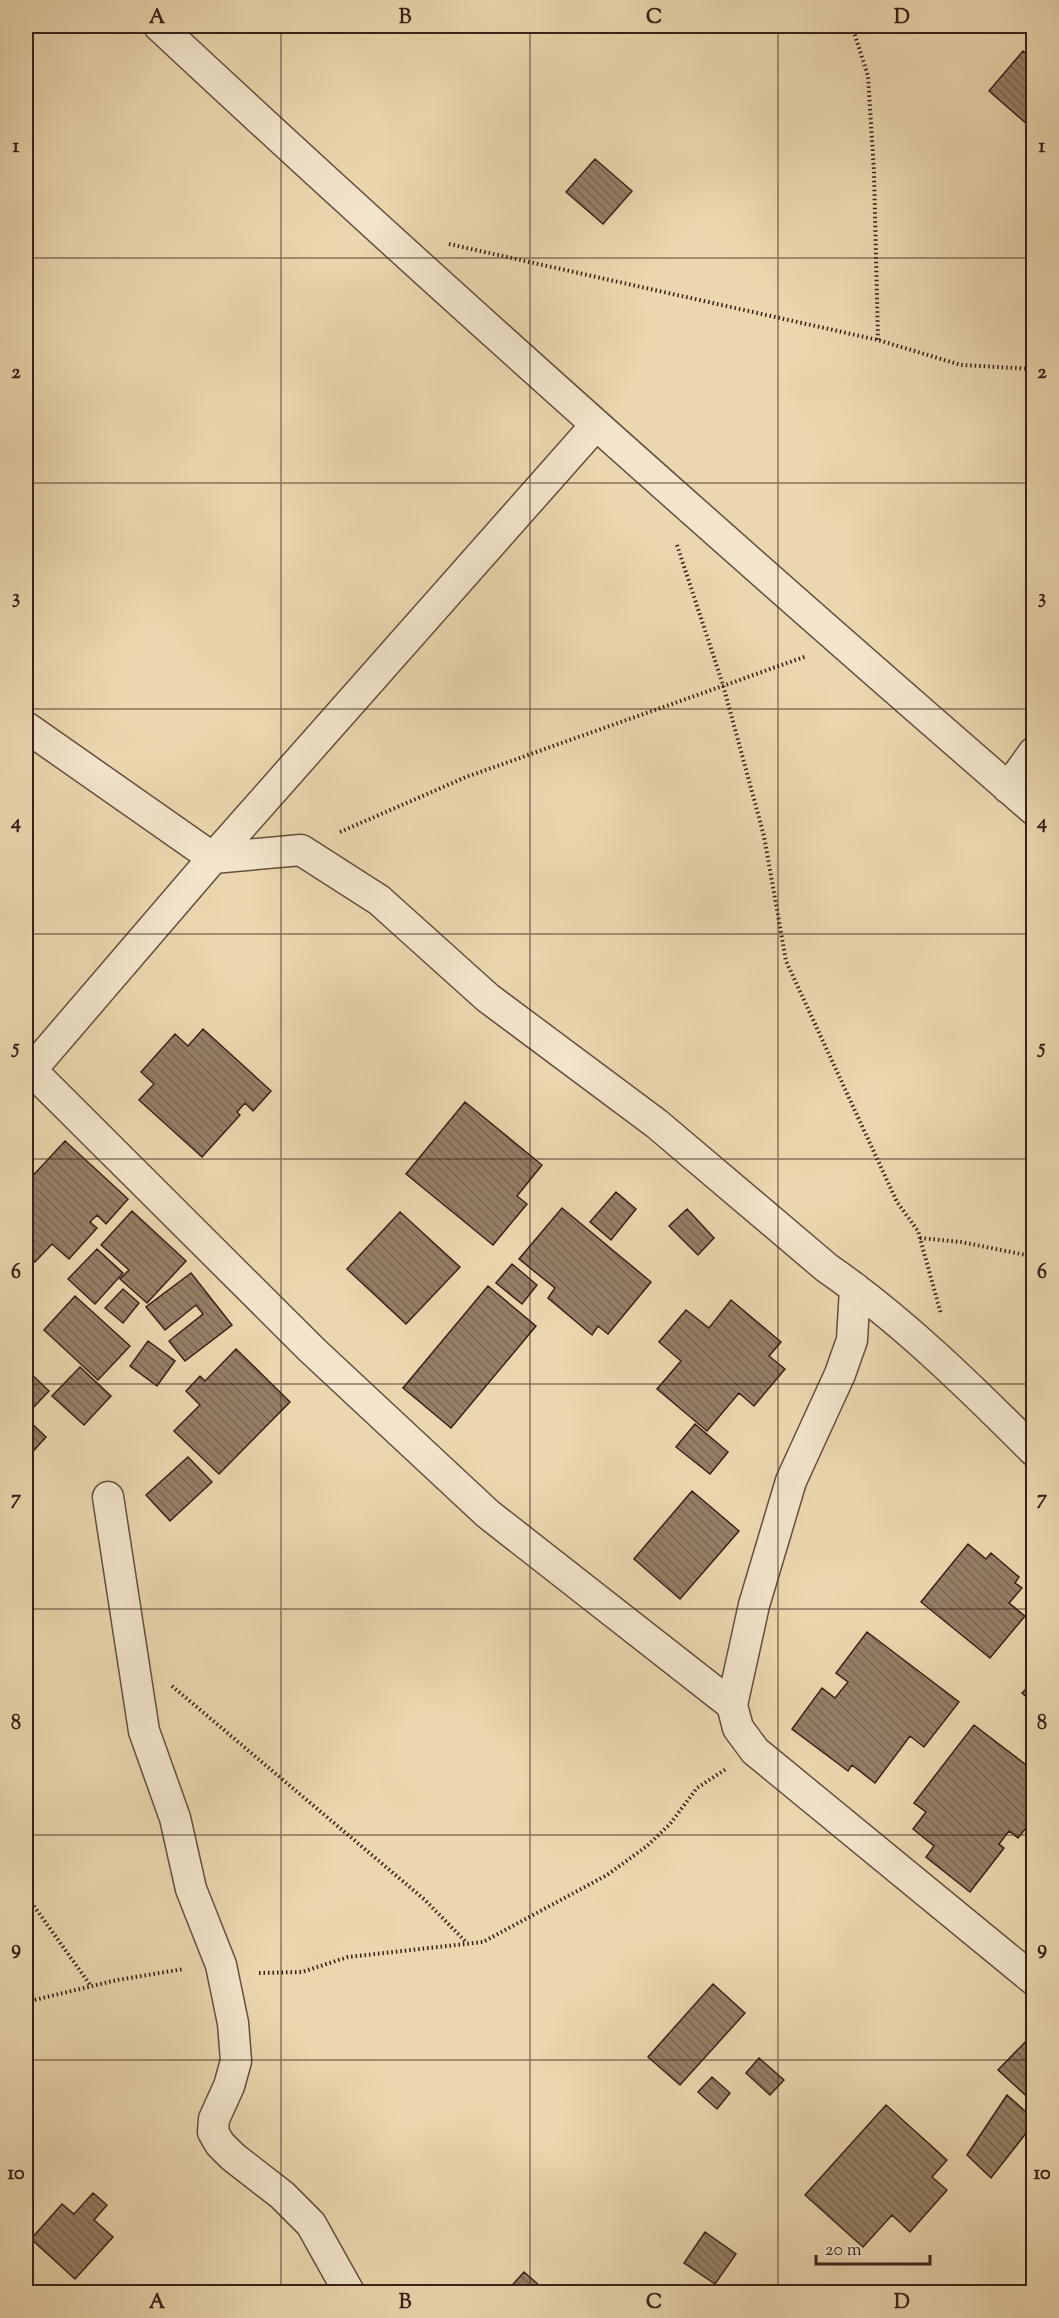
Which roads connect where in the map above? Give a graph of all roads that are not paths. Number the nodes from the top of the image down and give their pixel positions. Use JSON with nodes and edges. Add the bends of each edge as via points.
{"nodes":[{"id":1,"x":159,"y":26,"type":"edge"},
{"id":2,"x":595,"y":426,"type":"junction"},
{"id":3,"x":26,"y":727,"type":"edge"},
{"id":4,"x":1034,"y":752,"type":"edge"},
{"id":5,"x":1008,"y":788,"type":"junction"},
{"id":6,"x":1034,"y":810,"type":"edge"},
{"id":7,"x":213,"y":858,"type":"junction"},
{"id":8,"x":28,"y":1073,"type":"edge"},
{"id":9,"x":855,"y":1288,"type":"junction"},
{"id":10,"x":1034,"y":1451,"type":"edge"},
{"id":11,"x":108,"y":1497,"type":"dead end"},
{"id":12,"x":732,"y":1705,"type":"junction"},
{"id":13,"x":1034,"y":1980,"type":"edge"},
{"id":14,"x":349,"y":2292,"type":"edge"}],
"edges":[{"from":1,"to":2,"type":"street"},
{"from":2,"to":5,"type":"street"},
{"from":2,"to":7,"type":"street"},
{"from":3,"to":7,"type":"street"},
{"from":4,"to":5,"type":"street"},
{"from":5,"to":6,"type":"street"},
{"from":7,"to":8,"type":"street"},
{"from":7,"to":9,"type":"street","via":[[301,850],[379,900],[488,998],[657,1124]]},
{"from":8,"to":12,"type":"street","via":[[312,1350],[488,1514]]},
{"from":9,"to":10,"type":"street","via":[[963,1380]]},
{"from":9,"to":12,"type":"street","via":[[852,1340],[791,1481],[754,1605]]},
{"from":11,"to":14,"type":"street","via":[[144,1731],[175,1818],[191,1889],[222,1970],[233,2023],[236,2061],[213,2132],[219,2144],[311,2224]]},
{"from":12,"to":13,"type":"street","via":[[738,1728],[755,1752]]}]}
